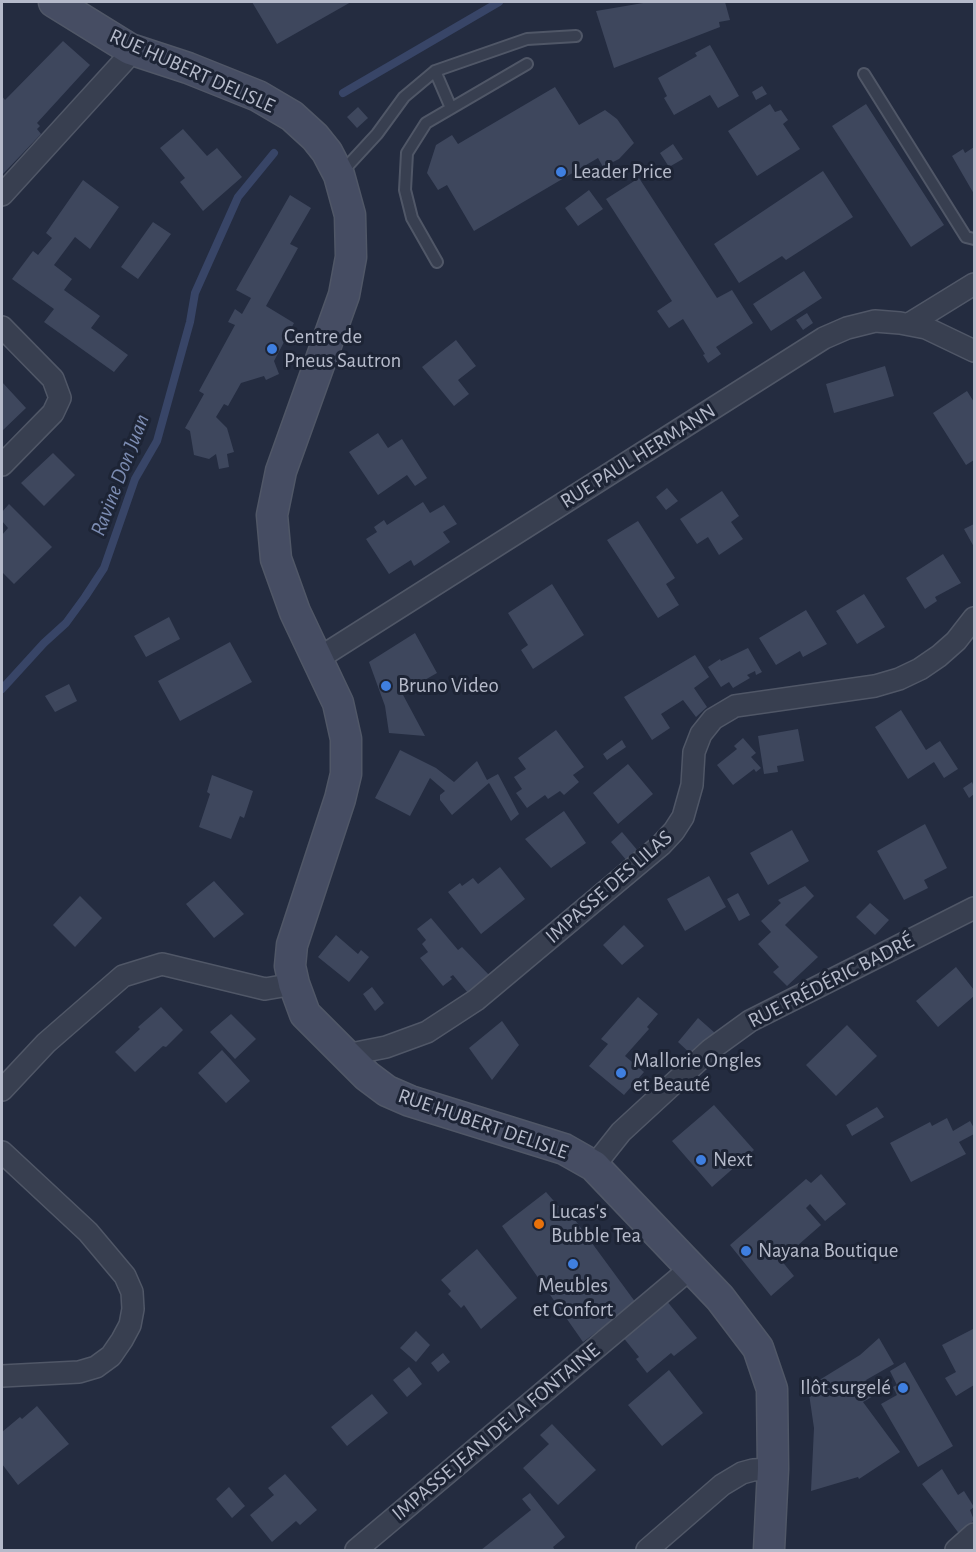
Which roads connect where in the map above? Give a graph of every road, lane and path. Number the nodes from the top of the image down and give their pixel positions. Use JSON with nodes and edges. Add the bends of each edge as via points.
{"nodes":[{"id":1,"x":54,"y":2,"type":"edge"},
{"id":2,"x":576,"y":36,"type":"dead end"},
{"id":3,"x":130,"y":49,"type":"junction"},
{"id":4,"x":528,"y":64,"type":"dead end"},
{"id":5,"x":435,"y":71,"type":"junction"},
{"id":6,"x":864,"y":74,"type":"dead end"},
{"id":7,"x":451,"y":108,"type":"junction"},
{"id":8,"x":339,"y":175,"type":"junction"},
{"id":9,"x":2,"y":195,"type":"edge"},
{"id":10,"x":975,"y":239,"type":"edge"},
{"id":11,"x":437,"y":262,"type":"dead end"},
{"id":12,"x":975,"y":284,"type":"edge"},
{"id":13,"x":909,"y":324,"type":"junction"},
{"id":14,"x":2,"y":327,"type":"edge"},
{"id":15,"x":975,"y":351,"type":"edge"},
{"id":16,"x":2,"y":465,"type":"edge"},
{"id":17,"x":975,"y":618,"type":"edge"},
{"id":18,"x":316,"y":660,"type":"junction"},
{"id":19,"x":975,"y":908,"type":"edge"},
{"id":20,"x":294,"y":984,"type":"junction"},
{"id":21,"x":346,"y":1055,"type":"junction"},
{"id":22,"x":2,"y":1090,"type":"edge"},
{"id":23,"x":2,"y":1152,"type":"edge"},
{"id":24,"x":594,"y":1166,"type":"junction"},
{"id":25,"x":691,"y":1268,"type":"junction"},
{"id":26,"x":2,"y":1377,"type":"edge"},
{"id":27,"x":773,"y":1469,"type":"junction"},
{"id":28,"x":975,"y":1534,"type":"edge"},
{"id":29,"x":356,"y":1551,"type":"edge"},
{"id":30,"x":647,"y":1551,"type":"edge"},
{"id":31,"x":770,"y":1551,"type":"edge"},
{"id":32,"x":956,"y":1551,"type":"edge"}],
"edges":[{"from":1,"to":3,"type":"main road","name":"RUE HUBERT DELISLE"},
{"from":2,"to":5,"type":"lane","via":[[528,39]]},
{"from":3,"to":8,"type":"main road","name":"RUE HUBERT DELISLE","via":[[258,96],[292,116],[327,152]]},
{"from":3,"to":9,"type":"street","via":[[124,61]]},
{"from":4,"to":7,"type":"lane"},
{"from":5,"to":7,"type":"lane"},
{"from":5,"to":8,"type":"lane","via":[[404,97]]},
{"from":6,"to":10,"type":"lane","via":[[966,237]]},
{"from":7,"to":11,"type":"lane","via":[[426,123],[407,153],[405,190],[412,218]]},
{"from":8,"to":18,"type":"main road","name":"RUE HUBERT DELISLE","via":[[350,215],[351,256],[344,295],[281,471],[272,515],[276,559]]},
{"from":12,"to":13,"type":"street"},
{"from":13,"to":15,"type":"street","name":"RUE PAUL HERMANN"},
{"from":13,"to":18,"type":"street","name":"RUE PAUL HERMANN","via":[[875,321],[824,338]]},
{"from":14,"to":16,"type":"street","via":[[53,379],[60,398],[53,412]]},
{"from":17,"to":21,"type":"street","name":"IMPASSE DES LILAS","via":[[939,656],[899,679],[875,686],[735,706],[713,719],[694,752],[692,785],[683,817],[661,845],[476,1000],[427,1032],[386,1047]]},
{"from":18,"to":20,"type":"main road","name":"RUE HUBERT DELISLE","via":[[338,703],[346,738],[346,774],[292,945],[290,966]]},
{"from":19,"to":24,"type":"street","name":"RUE FRÉDÉRIC BADRÉ","via":[[750,1021],[710,1050],[621,1132]]},
{"from":20,"to":21,"type":"main road","name":"RUE HUBERT DELISLE","via":[[305,1014]]},
{"from":20,"to":22,"type":"street","via":[[265,989],[162,964],[123,976],[46,1043]]},
{"from":21,"to":24,"type":"main road","name":"RUE HUBERT DELISLE","via":[[387,1091],[564,1149]]},
{"from":23,"to":26,"type":"street","via":[[88,1232],[125,1276],[132,1292],[133,1309],[122,1340],[111,1356],[96,1366],[79,1372]]},
{"from":24,"to":25,"type":"main road","name":"RUE HUBERT DELISLE"},
{"from":25,"to":27,"type":"main road","name":"RUE HUBERT DELISLE","via":[[758,1348],[772,1389]]},
{"from":25,"to":29,"type":"street","name":"IMPASSE JEAN DE LA FONTAINE"},
{"from":27,"to":30,"type":"street","via":[[742,1473],[722,1485]]},
{"from":27,"to":31,"type":"main road","name":"RUE HUBERT DELISLE"},
{"from":28,"to":32,"type":"street"}]}
